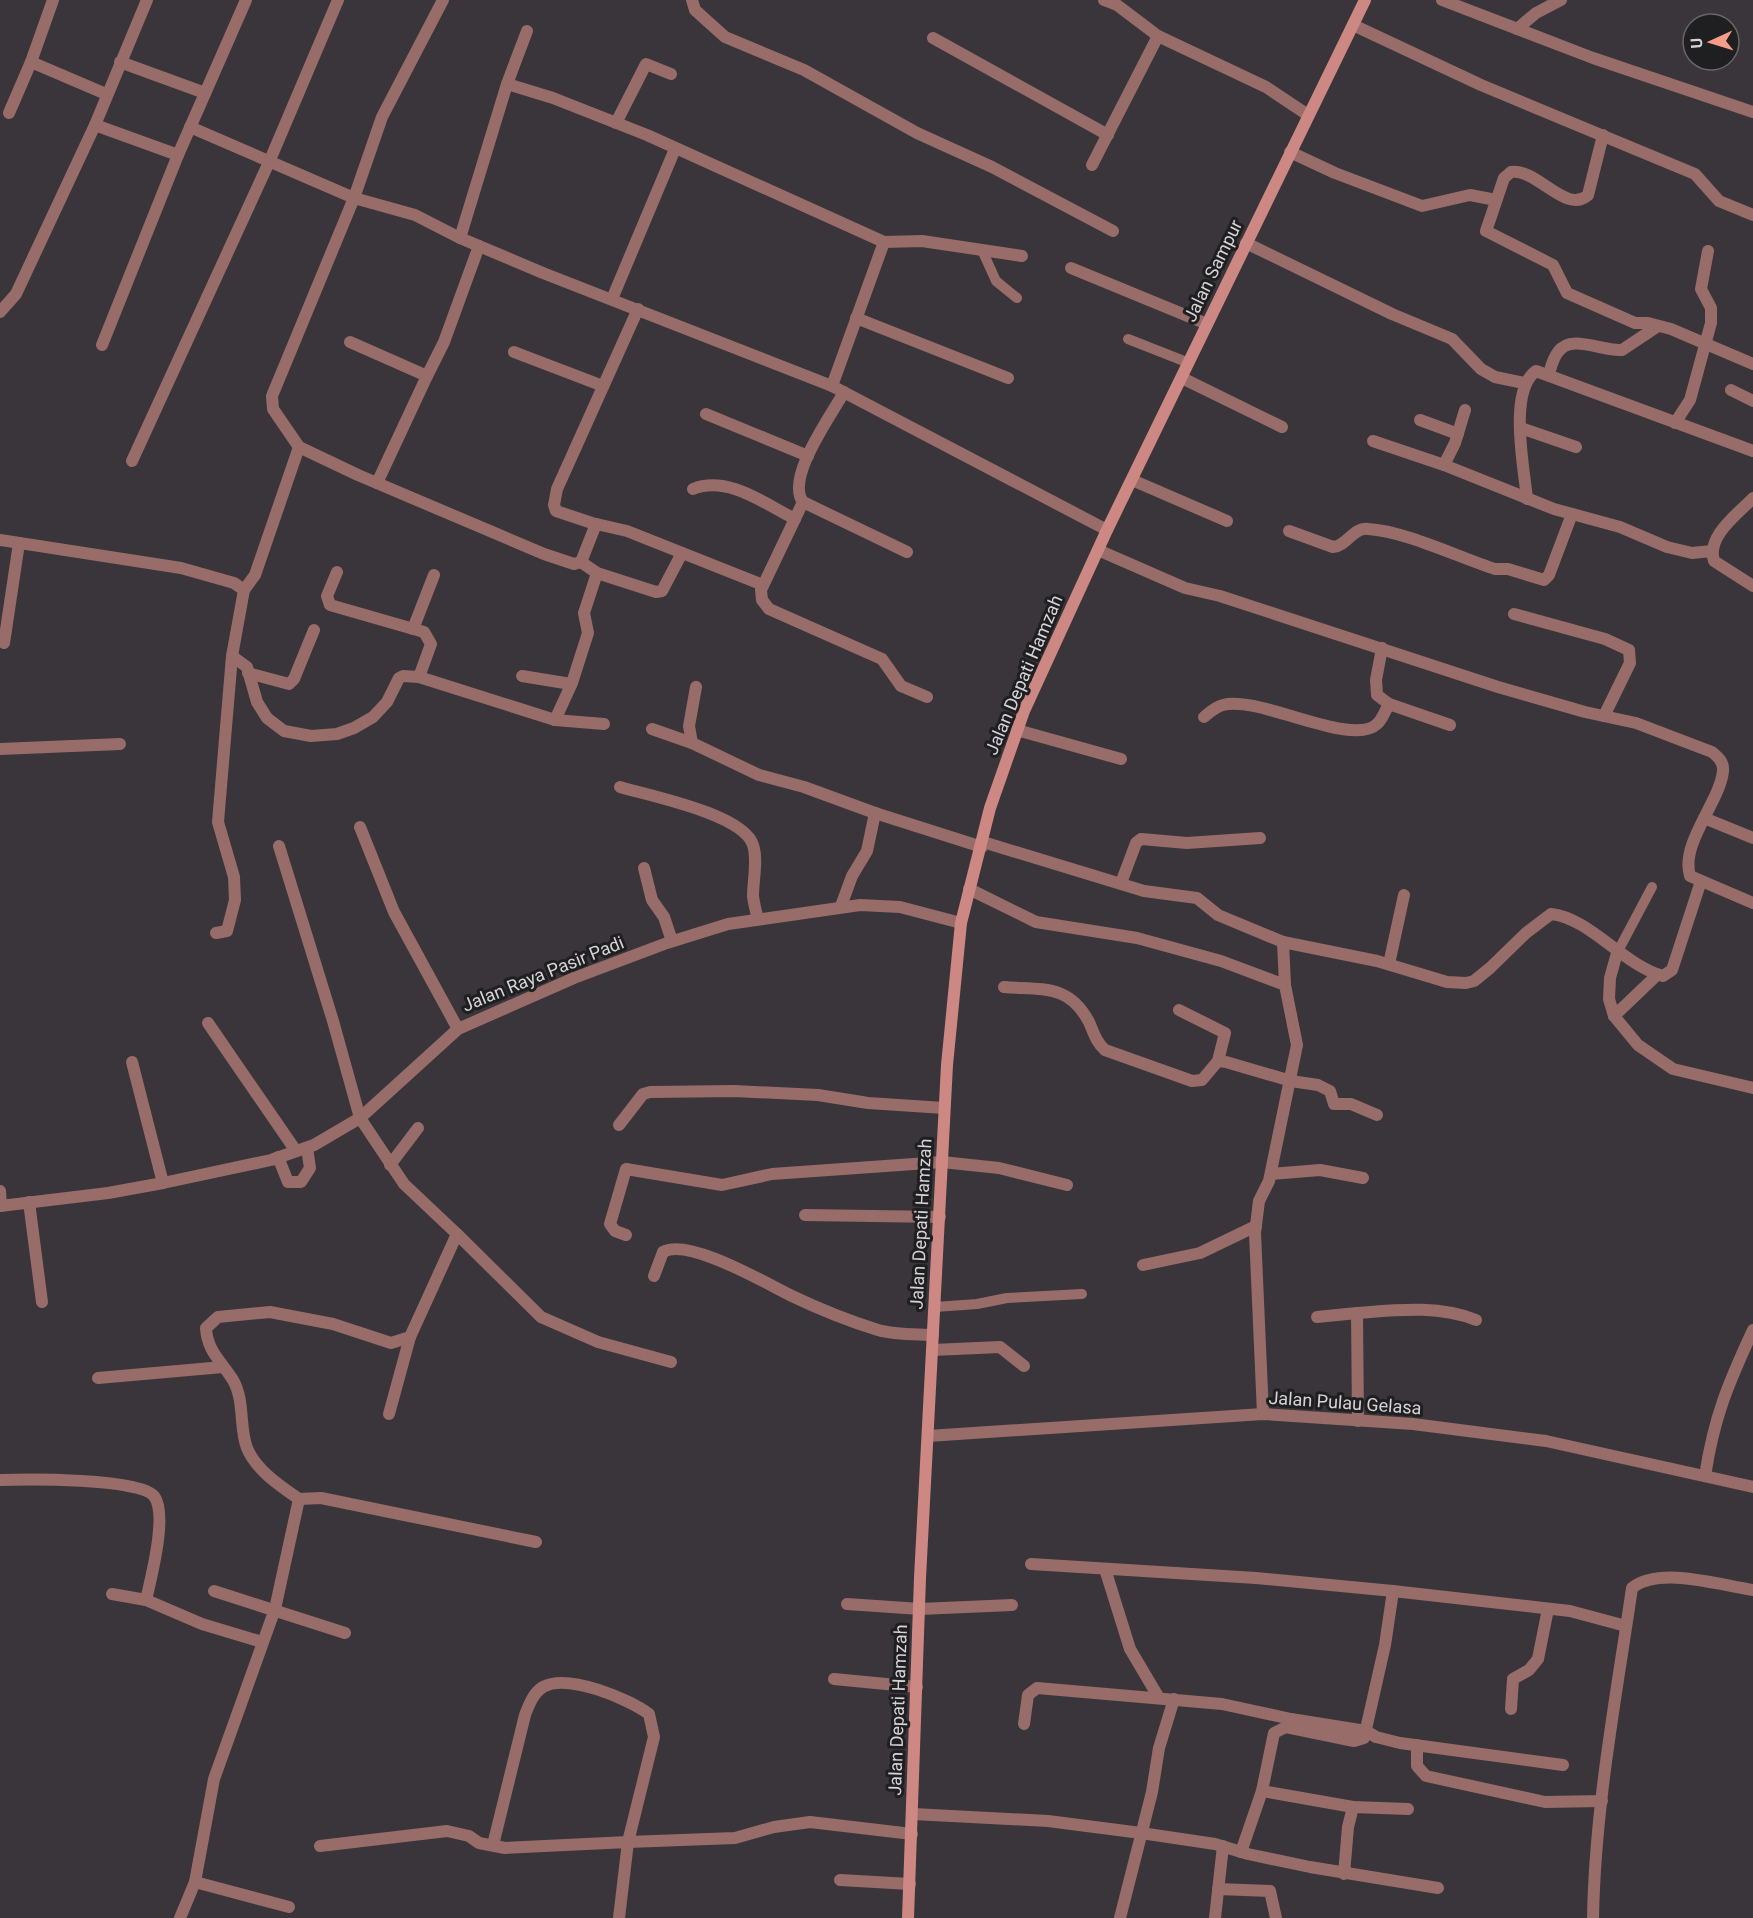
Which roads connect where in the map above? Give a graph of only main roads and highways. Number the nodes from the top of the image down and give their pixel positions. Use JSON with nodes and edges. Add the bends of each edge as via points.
{"nodes":[{"id":1,"x":1365,"y":0,"type":"edge"},
{"id":2,"x":1096,"y":554,"type":"joint"},
{"id":3,"x":908,"y":1918,"type":"edge"}],
"edges":[{"from":1,"to":2,"type":"main road","name":"Jalan Sampur"},
{"from":2,"to":3,"type":"main road","name":"Jalan Depati Hamzah","via":[[1017,730],[990,808],[961,923],[944,1108]]}]}
